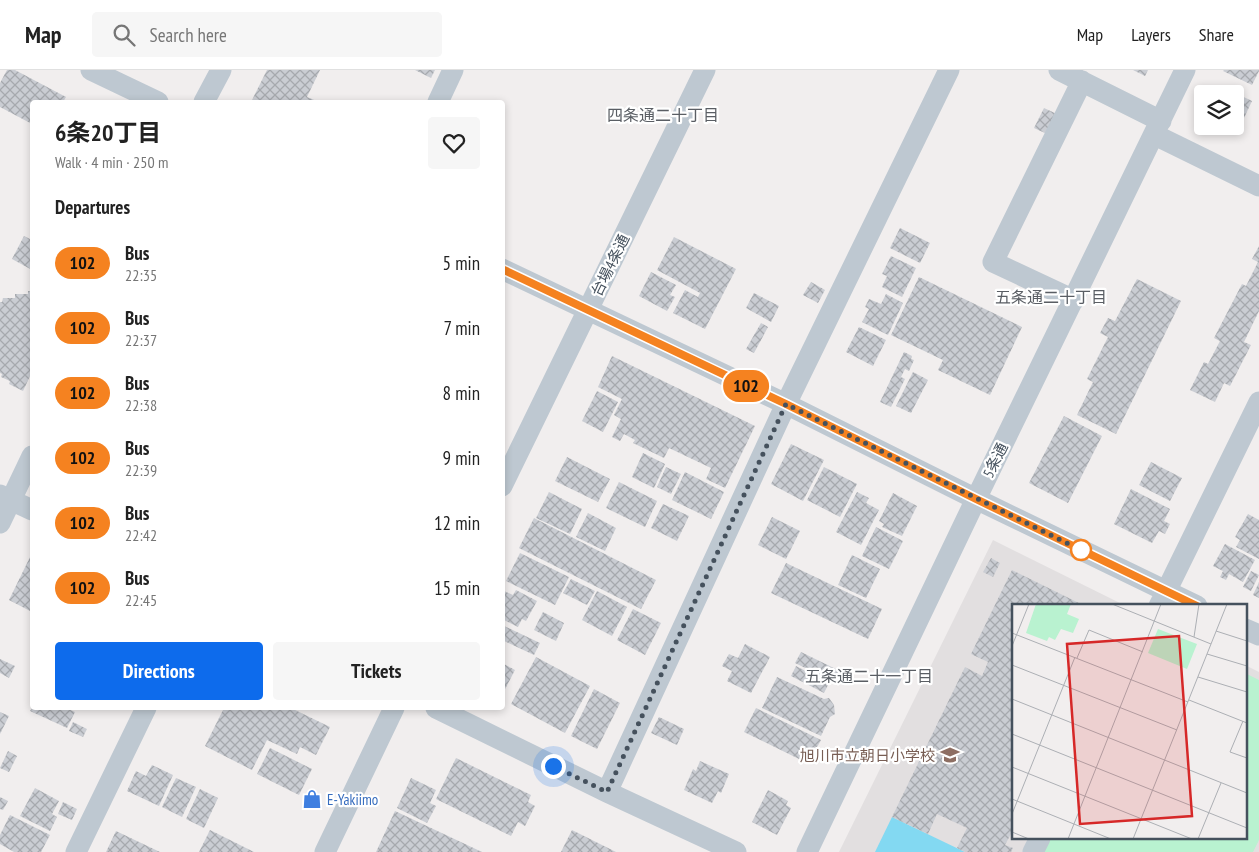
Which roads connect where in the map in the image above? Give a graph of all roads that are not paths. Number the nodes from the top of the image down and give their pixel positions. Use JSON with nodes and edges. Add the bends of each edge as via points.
{"nodes":[{"id":1,"x":91,"y":70,"type":"edge"},
{"id":2,"x":220,"y":70,"type":"edge"},
{"id":3,"x":453,"y":70,"type":"edge"},
{"id":4,"x":705,"y":70,"type":"edge"},
{"id":5,"x":949,"y":70,"type":"edge"},
{"id":6,"x":1059,"y":70,"type":"edge"},
{"id":7,"x":1185,"y":70,"type":"edge"},
{"id":8,"x":1082,"y":81,"type":"junction"},
{"id":9,"x":154,"y":100,"type":"edge"},
{"id":10,"x":205,"y":100,"type":"edge"},
{"id":11,"x":439,"y":100,"type":"edge"},
{"id":12,"x":1158,"y":128,"type":"junction"},
{"id":13,"x":1259,"y":186,"type":"edge"},
{"id":14,"x":505,"y":270,"type":"edge"},
{"id":15,"x":1074,"y":300,"type":"junction"},
{"id":16,"x":588,"y":310,"type":"junction"},
{"id":17,"x":1259,"y":402,"type":"edge"},
{"id":18,"x":786,"y":404,"type":"junction"},
{"id":19,"x":30,"y":459,"type":"edge"},
{"id":20,"x":505,"y":480,"type":"edge"},
{"id":21,"x":6,"y":498,"type":"edge"},
{"id":22,"x":976,"y":499,"type":"junction"},
{"id":23,"x":30,"y":509,"type":"edge"},
{"id":24,"x":0,"y":523,"type":"edge"},
{"id":25,"x":1163,"y":599,"type":"edge"},
{"id":26,"x":1187,"y":604,"type":"edge"},
{"id":27,"x":1246,"y":629,"type":"edge"},
{"id":28,"x":1259,"y":635,"type":"edge"},
{"id":29,"x":145,"y":710,"type":"edge"},
{"id":30,"x":393,"y":710,"type":"edge"},
{"id":31,"x":440,"y":710,"type":"edge"},
{"id":32,"x":607,"y":792,"type":"junction"},
{"id":33,"x":1039,"y":840,"type":"edge"},
{"id":34,"x":76,"y":852,"type":"edge"},
{"id":35,"x":325,"y":852,"type":"edge"},
{"id":36,"x":736,"y":852,"type":"edge"},
{"id":37,"x":807,"y":852,"type":"edge"},
{"id":38,"x":1033,"y":852,"type":"edge"}],
"edges":[{"from":1,"to":9,"type":"street"},
{"from":2,"to":10,"type":"street"},
{"from":3,"to":11,"type":"street"},
{"from":4,"to":16,"type":"street","name":"台場4条通"},
{"from":5,"to":18,"type":"street"},
{"from":6,"to":8,"type":"street"},
{"from":7,"to":12,"type":"street","name":"5条通"},
{"from":8,"to":12,"type":"street"},
{"from":8,"to":15,"type":"street","via":[[993,262]]},
{"from":12,"to":13,"type":"street"},
{"from":12,"to":15,"type":"street","name":"5条通"},
{"from":14,"to":16,"type":"street"},
{"from":15,"to":22,"type":"street","name":"5条通"},
{"from":16,"to":18,"type":"street"},
{"from":16,"to":20,"type":"street","name":"台場4条通"},
{"from":17,"to":25,"type":"street"},
{"from":18,"to":22,"type":"street"},
{"from":18,"to":32,"type":"street"},
{"from":19,"to":21,"type":"street"},
{"from":21,"to":23,"type":"street"},
{"from":21,"to":24,"type":"street"},
{"from":22,"to":25,"type":"street"},
{"from":22,"to":37,"type":"street","name":"5条通"},
{"from":25,"to":26,"type":"street"},
{"from":27,"to":28,"type":"street"},
{"from":29,"to":34,"type":"street"},
{"from":30,"to":35,"type":"street"},
{"from":31,"to":32,"type":"street"},
{"from":32,"to":36,"type":"street"},
{"from":33,"to":38,"type":"street"}]}
